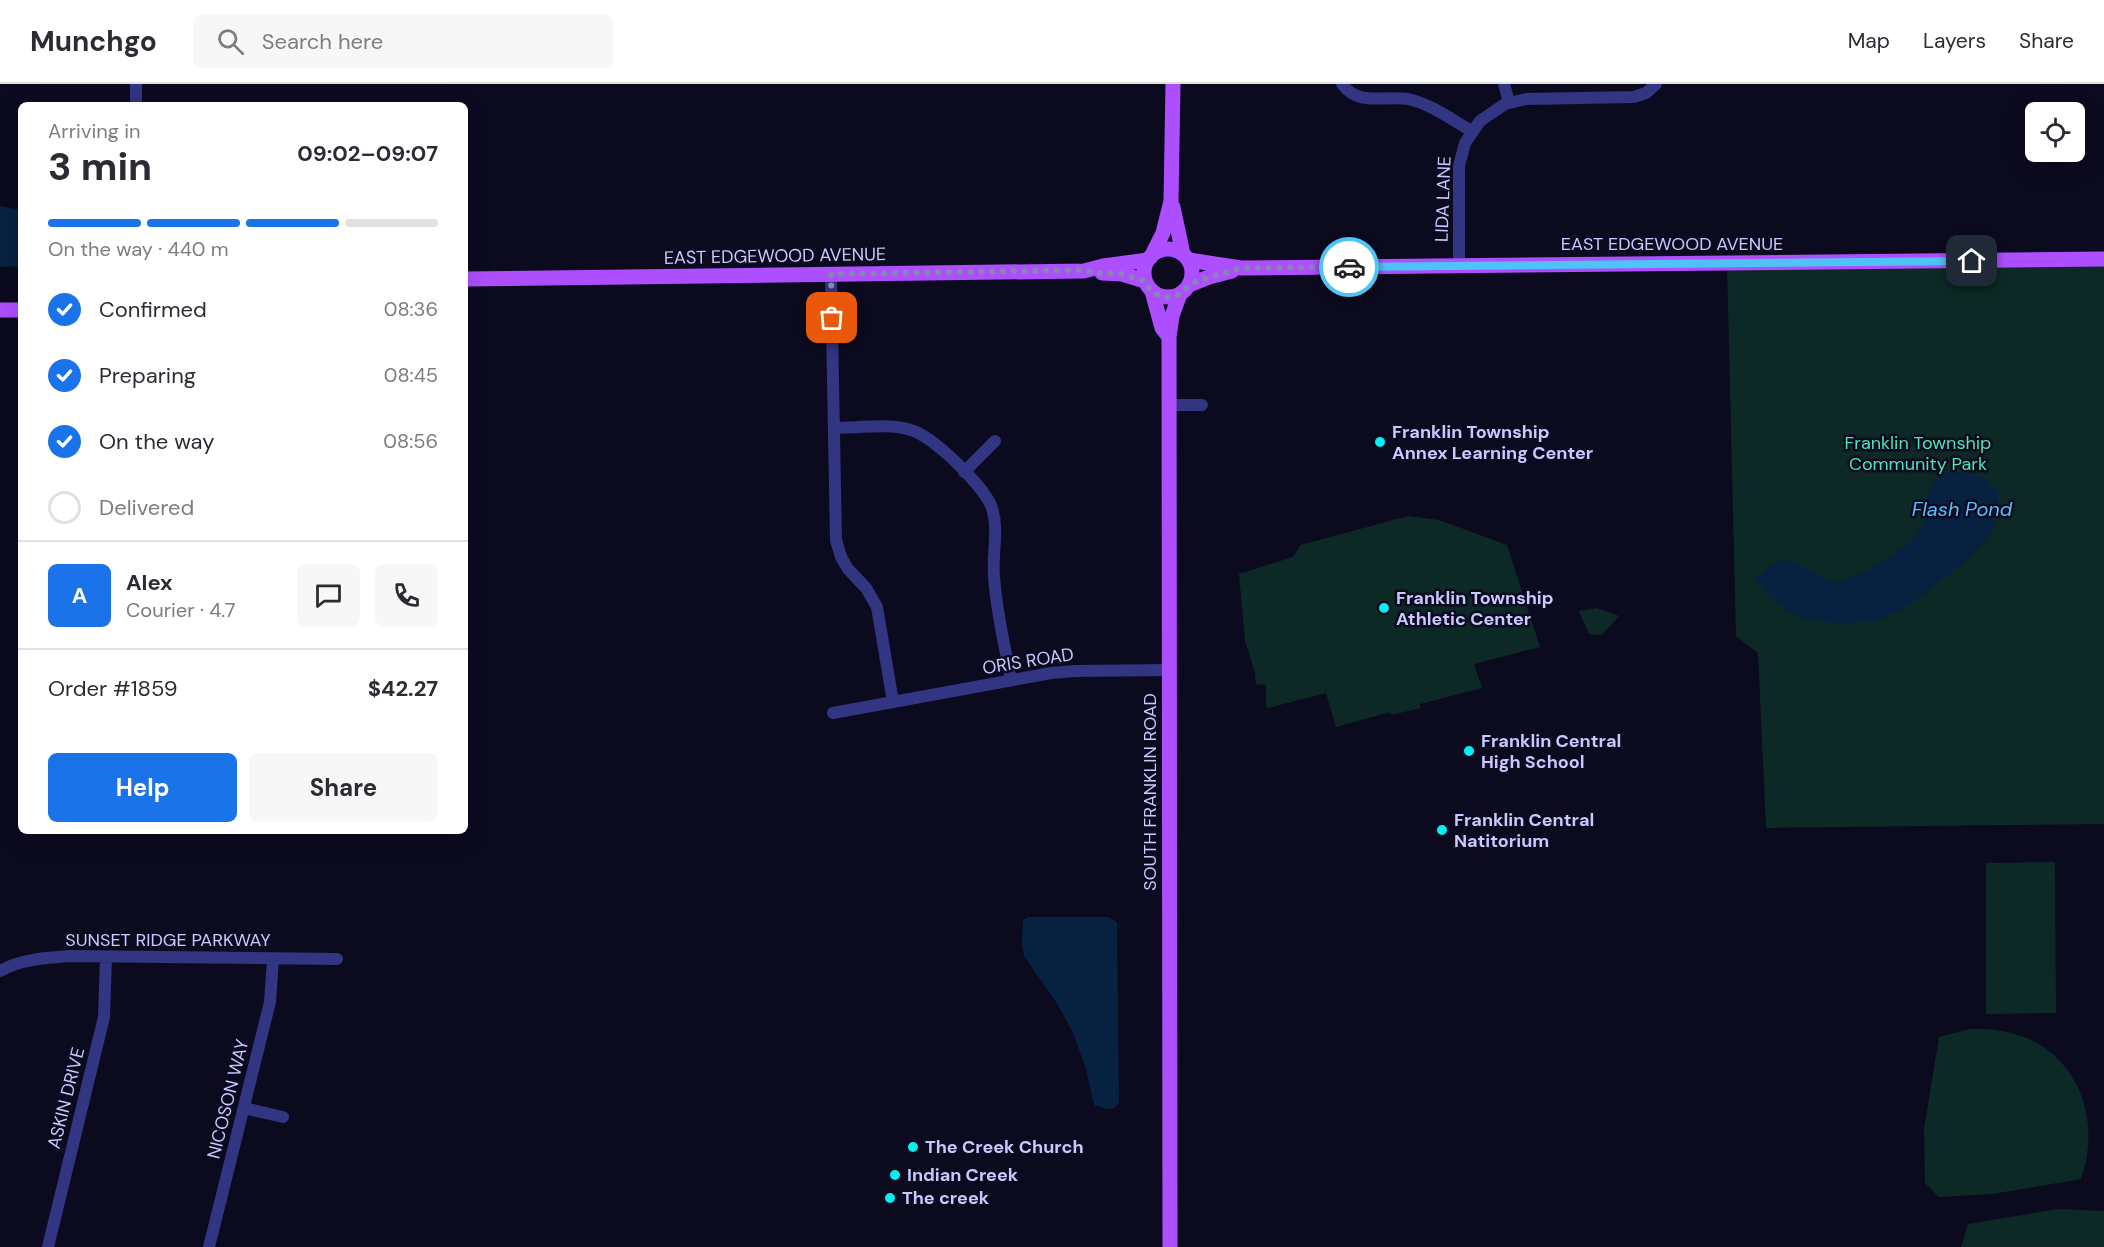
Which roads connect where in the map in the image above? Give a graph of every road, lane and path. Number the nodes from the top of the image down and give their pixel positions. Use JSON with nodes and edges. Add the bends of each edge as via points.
{"nodes":[{"id":1,"x":136,"y":84,"type":"edge"},
{"id":2,"x":1173,"y":84,"type":"edge"},
{"id":3,"x":1342,"y":84,"type":"edge"},
{"id":4,"x":1504,"y":84,"type":"edge"},
{"id":5,"x":1656,"y":84,"type":"edge"},
{"id":6,"x":136,"y":102,"type":"edge"},
{"id":7,"x":1509,"y":102,"type":"junction"},
{"id":8,"x":1472,"y":131,"type":"junction"},
{"id":9,"x":1171,"y":201,"type":"junction"},
{"id":10,"x":1186,"y":257,"type":"junction"},
{"id":11,"x":1149,"y":258,"type":"junction"},
{"id":12,"x":2104,"y":259,"type":"edge"},
{"id":13,"x":1459,"y":265,"type":"junction"},
{"id":14,"x":1241,"y":268,"type":"junction"},
{"id":15,"x":1084,"y":270,"type":"junction"},
{"id":16,"x":831,"y":274,"type":"junction"},
{"id":17,"x":468,"y":279,"type":"edge"},
{"id":18,"x":1148,"y":286,"type":"junction"},
{"id":19,"x":1185,"y":290,"type":"junction"},
{"id":20,"x":0,"y":310,"type":"edge"},
{"id":21,"x":18,"y":310,"type":"edge"},
{"id":22,"x":1168,"y":337,"type":"junction"},
{"id":23,"x":1168,"y":405,"type":"junction"},
{"id":24,"x":1202,"y":405,"type":"dead end"},
{"id":25,"x":834,"y":428,"type":"junction"},
{"id":26,"x":995,"y":441,"type":"dead end"},
{"id":27,"x":964,"y":472,"type":"junction"},
{"id":28,"x":1169,"y":670,"type":"junction"},
{"id":29,"x":1011,"y":680,"type":"junction"},
{"id":30,"x":893,"y":702,"type":"junction"},
{"id":31,"x":833,"y":714,"type":"dead end"},
{"id":32,"x":106,"y":957,"type":"junction"},
{"id":33,"x":273,"y":959,"type":"junction"},
{"id":34,"x":337,"y":959,"type":"dead end"},
{"id":35,"x":0,"y":971,"type":"edge"},
{"id":36,"x":244,"y":1108,"type":"junction"},
{"id":37,"x":283,"y":1117,"type":"dead end"},
{"id":38,"x":48,"y":1247,"type":"edge"},
{"id":39,"x":209,"y":1247,"type":"edge"},
{"id":40,"x":1170,"y":1247,"type":"edge"}],
"edges":[{"from":1,"to":6,"type":"street"},
{"from":2,"to":9,"type":"main road"},
{"from":3,"to":8,"type":"street","via":[[1360,98],[1407,99],[1430,106]]},
{"from":4,"to":7,"type":"street"},
{"from":5,"to":7,"type":"street","via":[[1634,97]]},
{"from":7,"to":8,"type":"street","name":"LIDA LANE","via":[[1490,112]]},
{"from":8,"to":13,"type":"street","name":"LIDA LANE","via":[[1459,166]]},
{"from":9,"to":10,"type":"main road"},
{"from":9,"to":11,"type":"main road","via":[[1163,232]]},
{"from":10,"to":11,"type":"main road","via":[[1166,249]]},
{"from":10,"to":14,"type":"main road"},
{"from":10,"to":19,"type":"main road","via":[[1192,273]]},
{"from":11,"to":15,"type":"main road"},
{"from":11,"to":18,"type":"main road","via":[[1144,268]]},
{"from":12,"to":13,"type":"main road","name":"EAST EDGEWOOD AVENUE"},
{"from":13,"to":14,"type":"main road","name":"EAST EDGEWOOD AVENUE"},
{"from":14,"to":19,"type":"main road","via":[[1209,277]]},
{"from":15,"to":16,"type":"main road","name":"EAST EDGEWOOD AVENUE"},
{"from":15,"to":18,"type":"main road","via":[[1122,274]]},
{"from":16,"to":17,"type":"main road","name":"EAST EDGEWOOD AVENUE"},
{"from":16,"to":25,"type":"street"},
{"from":18,"to":19,"type":"main road","via":[[1164,297]]},
{"from":18,"to":22,"type":"main road","name":"SOUTH FRANKLIN ROAD"},
{"from":19,"to":22,"type":"main road","name":"SOUTH FRANKLIN ROAD","via":[[1172,316]]},
{"from":20,"to":21,"type":"main road"},
{"from":22,"to":23,"type":"main road","name":"SOUTH FRANKLIN ROAD"},
{"from":23,"to":24,"type":"street"},
{"from":23,"to":28,"type":"main road","name":"SOUTH FRANKLIN ROAD"},
{"from":25,"to":27,"type":"street","via":[[909,429],[930,438]]},
{"from":25,"to":30,"type":"street","via":[[837,544],[848,569],[866,588],[877,608]]},
{"from":26,"to":27,"type":"street"},
{"from":27,"to":29,"type":"street","via":[[986,495],[993,511],[994,584]]},
{"from":28,"to":29,"type":"street","name":"ORIS ROAD","via":[[1075,670]]},
{"from":28,"to":40,"type":"main road","name":"SOUTH FRANKLIN ROAD"},
{"from":29,"to":30,"type":"street","name":"ORIS ROAD"},
{"from":30,"to":31,"type":"street","name":"ORIS ROAD"},
{"from":32,"to":33,"type":"street","name":"SUNSET RIDGE PARKWAY"},
{"from":32,"to":35,"type":"street","name":"SUNSET RIDGE PARKWAY","via":[[32,960]]},
{"from":32,"to":38,"type":"street","name":"ASKIN DRIVE","via":[[104,1017]]},
{"from":33,"to":34,"type":"street","name":"SUNSET RIDGE PARKWAY"},
{"from":33,"to":36,"type":"street","name":"NICOSON WAY","via":[[270,1002]]},
{"from":36,"to":37,"type":"street"},
{"from":36,"to":39,"type":"street","name":"NICOSON WAY"}]}
